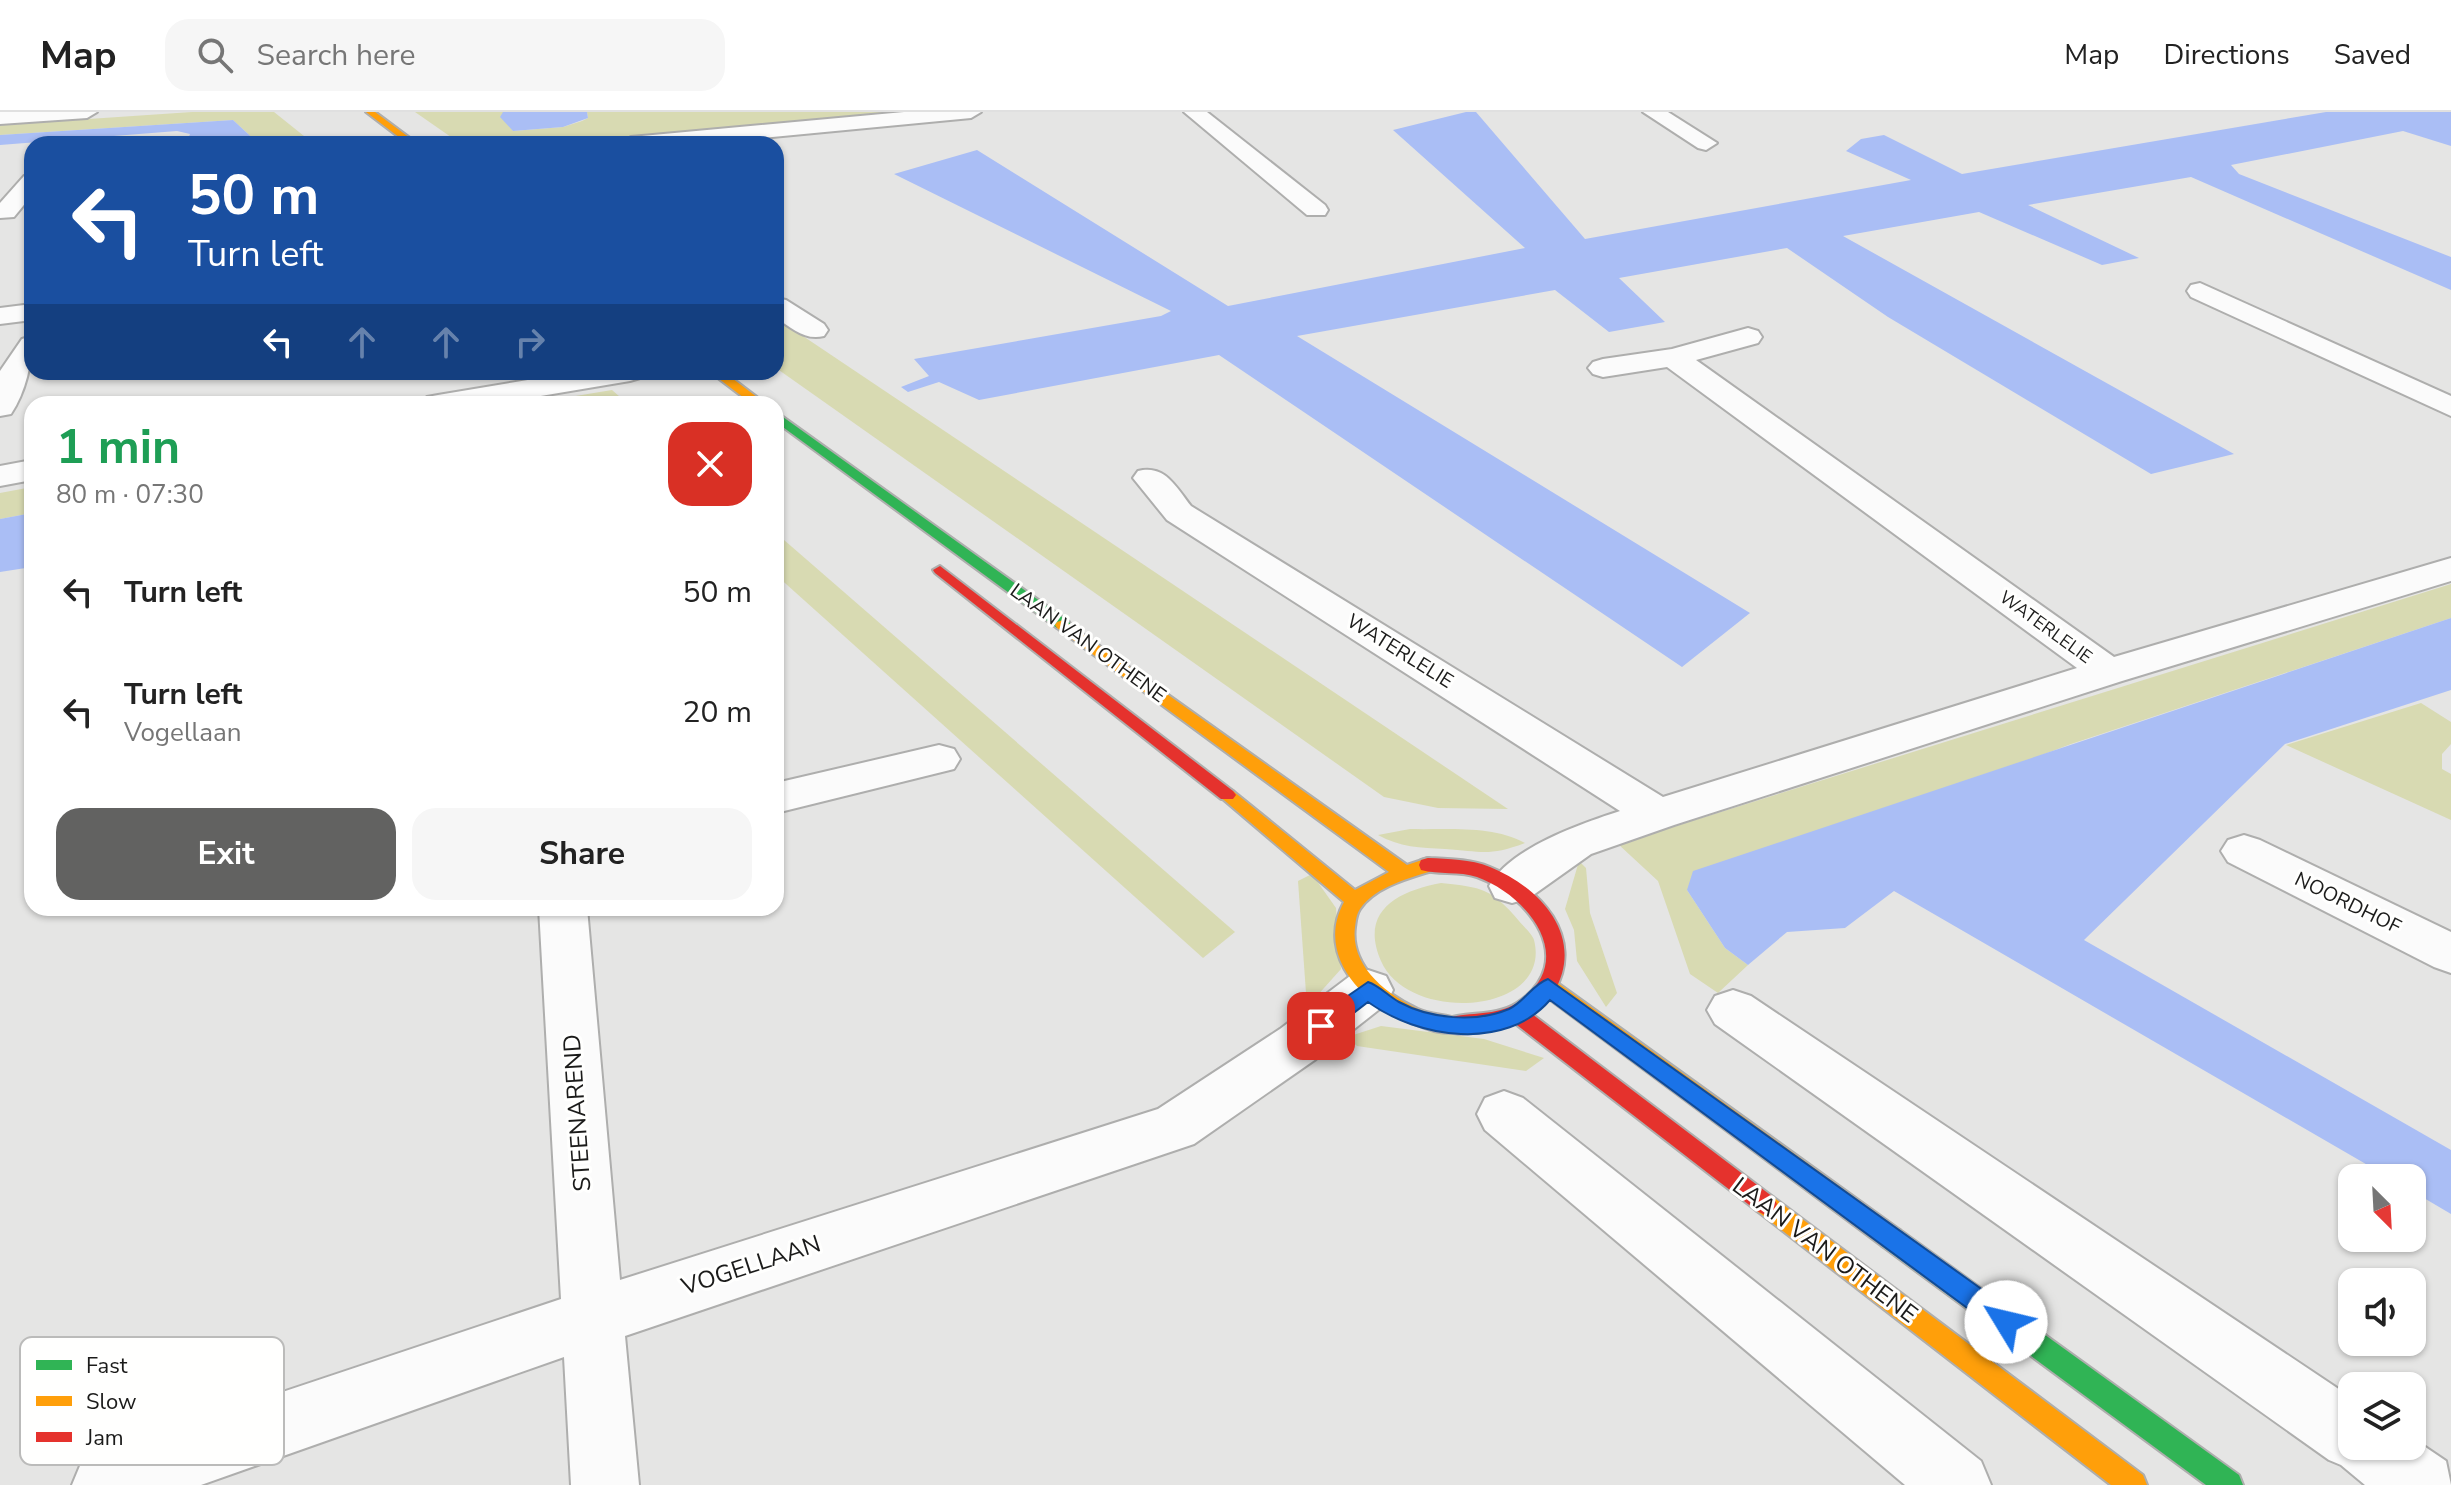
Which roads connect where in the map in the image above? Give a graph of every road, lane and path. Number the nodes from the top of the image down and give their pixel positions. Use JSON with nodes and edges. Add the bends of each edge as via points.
{"nodes":[{"id":1,"x":87,"y":112,"type":"edge"},
{"id":2,"x":370,"y":112,"type":"edge"},
{"id":3,"x":971,"y":112,"type":"edge"},
{"id":4,"x":1194,"y":112,"type":"edge"},
{"id":5,"x":1653,"y":112,"type":"edge"},
{"id":6,"x":0,"y":118,"type":"edge"},
{"id":7,"x":352,"y":120,"type":"dead end"},
{"id":8,"x":373,"y":136,"type":"edge"},
{"id":9,"x":403,"y":136,"type":"edge"},
{"id":10,"x":716,"y":136,"type":"edge"},
{"id":11,"x":1706,"y":143,"type":"dead end"},
{"id":12,"x":24,"y":177,"type":"edge"},
{"id":13,"x":1316,"y":210,"type":"dead end"},
{"id":14,"x":24,"y":211,"type":"edge"},
{"id":15,"x":3,"y":213,"type":"edge"},
{"id":16,"x":2241,"y":282,"type":"dead end"},
{"id":17,"x":784,"y":311,"type":"edge"},
{"id":18,"x":24,"y":313,"type":"edge"},
{"id":19,"x":0,"y":316,"type":"edge"},
{"id":20,"x":814,"y":330,"type":"dead end"},
{"id":21,"x":1748,"y":337,"type":"dead end"},
{"id":22,"x":0,"y":345,"type":"edge"},
{"id":23,"x":24,"y":357,"type":"edge"},
{"id":24,"x":1673,"y":357,"type":"junction"},
{"id":25,"x":1603,"y":368,"type":"dead end"},
{"id":26,"x":10,"y":378,"type":"junction"},
{"id":27,"x":565,"y":380,"type":"edge"},
{"id":28,"x":727,"y":380,"type":"edge"},
{"id":29,"x":480,"y":396,"type":"edge"},
{"id":30,"x":749,"y":396,"type":"edge"},
{"id":31,"x":0,"y":407,"type":"edge"},
{"id":32,"x":2451,"y":407,"type":"edge"},
{"id":33,"x":784,"y":422,"type":"edge"},
{"id":34,"x":24,"y":472,"type":"edge"},
{"id":35,"x":0,"y":476,"type":"edge"},
{"id":36,"x":1150,"y":478,"type":"dead end"},
{"id":37,"x":927,"y":560,"type":"dead end"},
{"id":38,"x":2451,"y":569,"type":"edge"},
{"id":39,"x":2108,"y":672,"type":"junction"},
{"id":40,"x":939,"y":759,"type":"dead end"},
{"id":41,"x":784,"y":796,"type":"edge"},
{"id":42,"x":1658,"y":814,"type":"junction"},
{"id":43,"x":2244,"y":851,"type":"dead end"},
{"id":44,"x":1400,"y":870,"type":"junction"},
{"id":45,"x":1512,"y":886,"type":"junction"},
{"id":46,"x":1355,"y":900,"type":"junction"},
{"id":47,"x":564,"y":916,"type":"edge"},
{"id":48,"x":2451,"y":954,"type":"edge"},
{"id":49,"x":1548,"y":987,"type":"junction"},
{"id":50,"x":1368,"y":990,"type":"junction"},
{"id":51,"x":1733,"y":1010,"type":"dead end"},
{"id":52,"x":1517,"y":1014,"type":"junction"},
{"id":53,"x":1504,"y":1114,"type":"dead end"},
{"id":54,"x":592,"y":1318,"type":"junction"},
{"id":55,"x":284,"y":1424,"type":"edge"},
{"id":56,"x":2338,"y":1427,"type":"edge"},
{"id":57,"x":2386,"y":1460,"type":"edge"},
{"id":58,"x":164,"y":1465,"type":"edge"},
{"id":59,"x":106,"y":1485,"type":"edge"},
{"id":60,"x":605,"y":1485,"type":"edge"},
{"id":61,"x":1957,"y":1485,"type":"edge"},
{"id":62,"x":2133,"y":1485,"type":"edge"},
{"id":63,"x":2229,"y":1485,"type":"edge"},
{"id":64,"x":2422,"y":1485,"type":"edge"}],
"edges":[{"from":1,"to":6,"type":"street"},
{"from":2,"to":9,"type":"street"},
{"from":3,"to":10,"type":"street"},
{"from":4,"to":13,"type":"street"},
{"from":5,"to":11,"type":"street"},
{"from":7,"to":8,"type":"street"},
{"from":12,"to":15,"type":"street"},
{"from":14,"to":15,"type":"street"},
{"from":16,"to":32,"type":"street","via":[[2190,293]]},
{"from":17,"to":20,"type":"street"},
{"from":18,"to":19,"type":"street"},
{"from":21,"to":24,"type":"street"},
{"from":22,"to":26,"type":"street"},
{"from":23,"to":26,"type":"street"},
{"from":24,"to":25,"type":"street"},
{"from":24,"to":39,"type":"street","name":"WATERLELIE"},
{"from":26,"to":31,"type":"street"},
{"from":27,"to":29,"type":"street"},
{"from":28,"to":30,"type":"street"},
{"from":33,"to":44,"type":"street","name":"LAAN VAN OTHENE"},
{"from":34,"to":35,"type":"street"},
{"from":36,"to":42,"type":"street","name":"WATERLELIE","via":[[1179,513]]},
{"from":37,"to":46,"type":"street","name":"LAAN VAN OTHENE"},
{"from":38,"to":39,"type":"street","name":"WATERLELIE"},
{"from":39,"to":42,"type":"street","name":"WATERLELIE"},
{"from":40,"to":41,"type":"street"},
{"from":42,"to":45,"type":"street","name":"WATERLELIE","via":[[1575,843]]},
{"from":43,"to":48,"type":"street","name":"NOORDHOF"},
{"from":44,"to":45,"type":"street","via":[[1457,866]]},
{"from":44,"to":46,"type":"street","via":[[1374,882]]},
{"from":45,"to":49,"type":"street","via":[[1538,906],[1553,933],[1557,960]]},
{"from":46,"to":50,"type":"street","via":[[1345,921],[1344,944],[1351,968]]},
{"from":47,"to":54,"type":"street","name":"STEENAREND"},
{"from":49,"to":52,"type":"street"},
{"from":49,"to":63,"type":"street"},
{"from":50,"to":52,"type":"street","via":[[1392,1008],[1456,1026],[1488,1024]]},
{"from":50,"to":54,"type":"street","name":"VOGELLAAN","via":[[1175,1127]]},
{"from":51,"to":56,"type":"street"},
{"from":52,"to":62,"type":"street","name":"LAAN VAN OTHENE"},
{"from":53,"to":61,"type":"street"},
{"from":54,"to":55,"type":"street","name":"VOGELLAAN"},
{"from":54,"to":60,"type":"street","name":"STEENAREND"},
{"from":57,"to":64,"type":"street"},
{"from":58,"to":59,"type":"street","name":"VOGELLAAN"}]}
